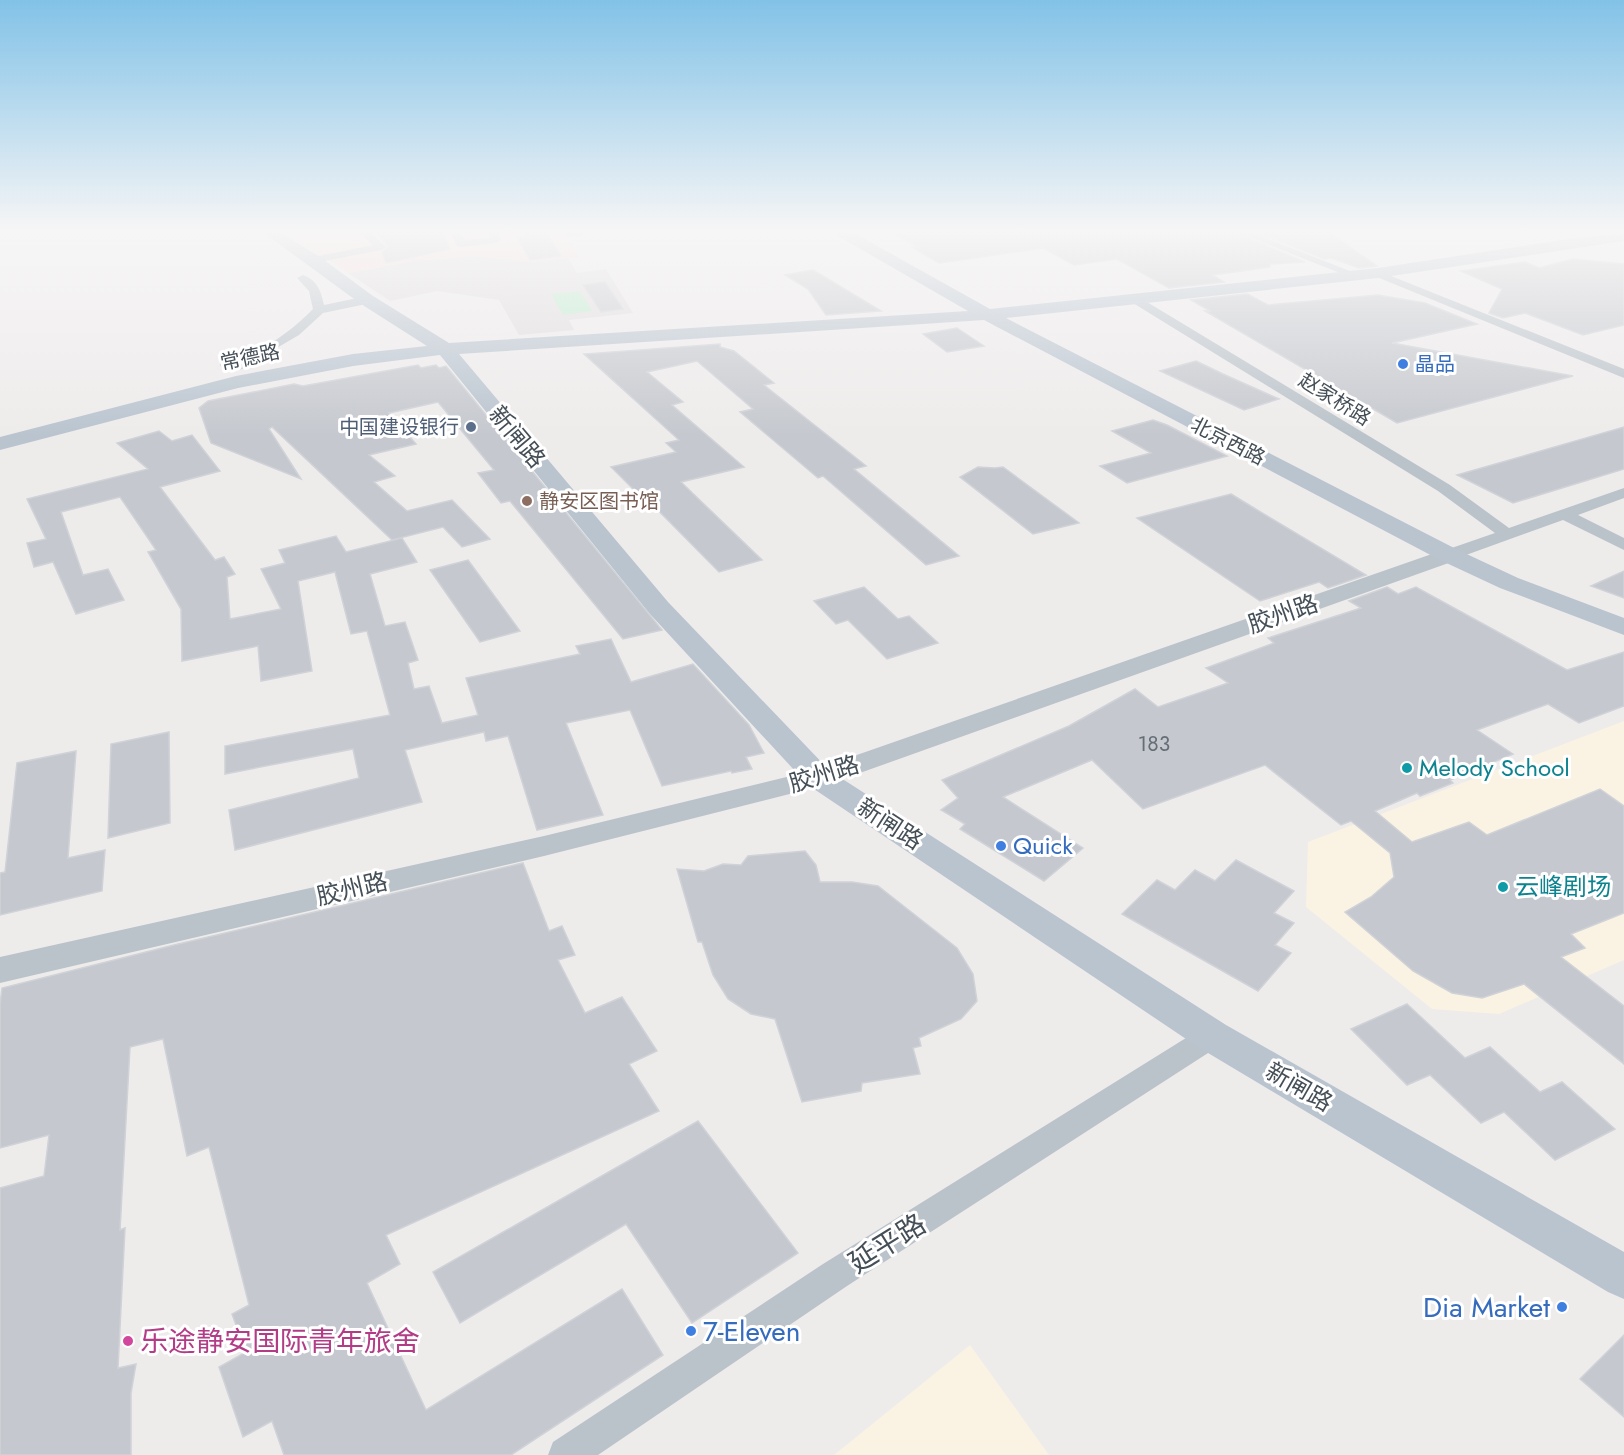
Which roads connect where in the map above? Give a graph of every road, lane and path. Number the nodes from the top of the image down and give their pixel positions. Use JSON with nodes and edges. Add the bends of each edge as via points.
{"nodes":[{"id":1,"x":318,"y":301,"type":"edge"},
{"id":2,"x":363,"y":301,"type":"edge"},
{"id":3,"x":368,"y":301,"type":"edge"},
{"id":4,"x":962,"y":301,"type":"edge"},
{"id":5,"x":1127,"y":301,"type":"edge"},
{"id":6,"x":1138,"y":301,"type":"edge"},
{"id":7,"x":1445,"y":301,"type":"edge"},
{"id":8,"x":320,"y":310,"type":"junction"},
{"id":9,"x":985,"y":314,"type":"junction"},
{"id":10,"x":445,"y":349,"type":"junction"},
{"id":11,"x":248,"y":359,"type":"dead end"},
{"id":12,"x":1624,"y":374,"type":"edge"},
{"id":13,"x":0,"y":444,"type":"edge"},
{"id":14,"x":1624,"y":493,"type":"edge"},
{"id":15,"x":1566,"y":515,"type":"junction"},
{"id":16,"x":1508,"y":535,"type":"junction"},
{"id":17,"x":1624,"y":545,"type":"edge"},
{"id":18,"x":1449,"y":555,"type":"junction"},
{"id":19,"x":1624,"y":627,"type":"edge"},
{"id":20,"x":819,"y":778,"type":"junction"},
{"id":21,"x":0,"y":970,"type":"edge"},
{"id":22,"x":1212,"y":1036,"type":"junction"},
{"id":23,"x":1624,"y":1277,"type":"edge"},
{"id":24,"x":566,"y":1455,"type":"edge"}],
"edges":[{"from":1,"to":8,"type":"street"},
{"from":2,"to":8,"type":"street"},
{"from":3,"to":10,"type":"main road","name":"新闸路"},
{"from":4,"to":9,"type":"main road","name":"北京西路"},
{"from":5,"to":9,"type":"main road","name":"常德路"},
{"from":6,"to":16,"type":"street","name":"赵家桥路","via":[[1444,488]]},
{"from":7,"to":12,"type":"street"},
{"from":8,"to":11,"type":"street","via":[[301,330]]},
{"from":9,"to":10,"type":"main road","name":"常德路"},
{"from":9,"to":18,"type":"main road","name":"北京西路"},
{"from":10,"to":13,"type":"main road","name":"常德路","via":[[352,360],[236,382]]},
{"from":10,"to":20,"type":"main road","name":"新闸路","via":[[659,609]]},
{"from":14,"to":15,"type":"street","name":"胶州路"},
{"from":15,"to":16,"type":"street","name":"胶州路"},
{"from":15,"to":17,"type":"street"},
{"from":16,"to":18,"type":"street","name":"胶州路"},
{"from":18,"to":19,"type":"main road","name":"北京西路","via":[[1509,583]]},
{"from":18,"to":20,"type":"street","name":"胶州路"},
{"from":20,"to":21,"type":"street","name":"胶州路","via":[[544,846]]},
{"from":20,"to":22,"type":"main road","name":"新闸路"},
{"from":22,"to":23,"type":"main road","name":"新闸路"},
{"from":22,"to":24,"type":"street","name":"延平路","via":[[835,1275]]}]}
